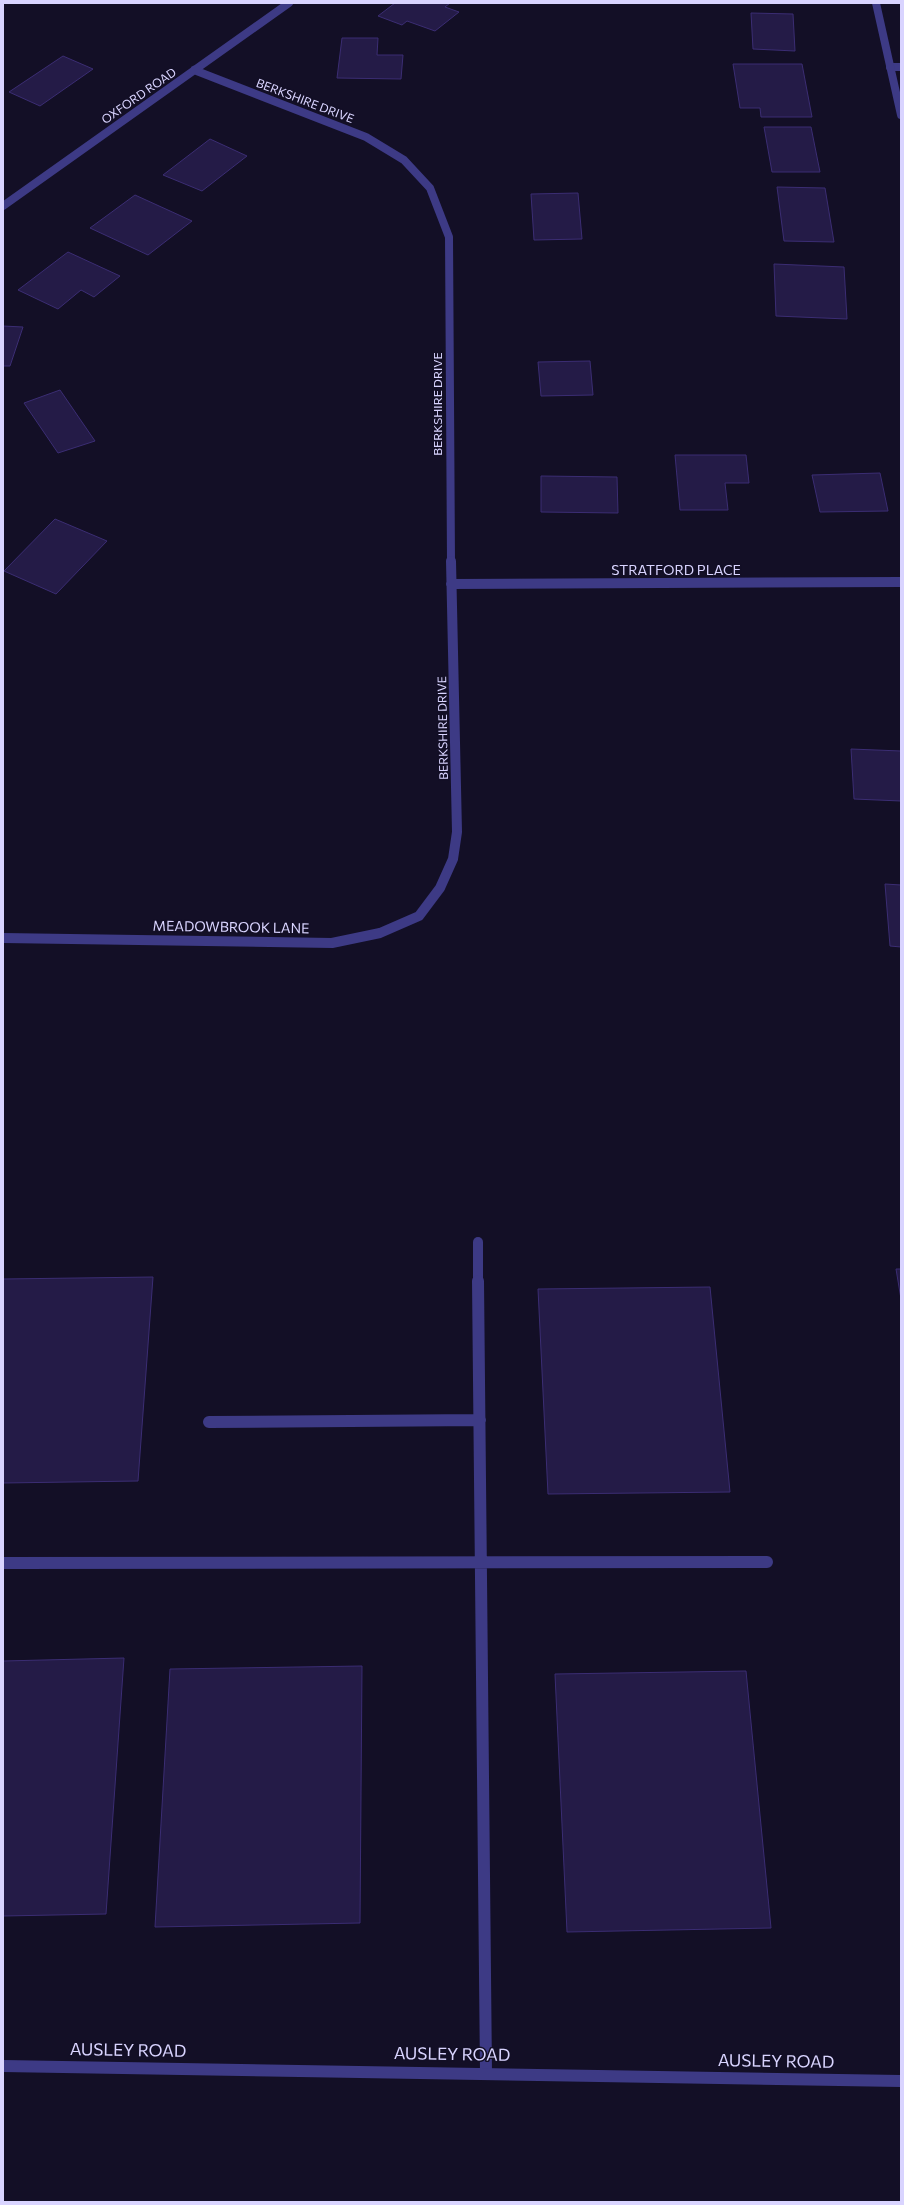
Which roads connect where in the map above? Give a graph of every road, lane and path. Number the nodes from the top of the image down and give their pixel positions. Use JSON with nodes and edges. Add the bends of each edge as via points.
{"nodes":[{"id":1,"x":289,"y":3,"type":"edge"},
{"id":2,"x":876,"y":3,"type":"edge"},
{"id":3,"x":890,"y":67,"type":"junction"},
{"id":4,"x":901,"y":67,"type":"edge"},
{"id":5,"x":194,"y":70,"type":"junction"},
{"id":6,"x":901,"y":115,"type":"edge"},
{"id":7,"x":3,"y":206,"type":"edge"},
{"id":8,"x":901,"y":582,"type":"edge"},
{"id":9,"x":452,"y":584,"type":"junction"},
{"id":10,"x":440,"y":888,"type":"joint"},
{"id":11,"x":3,"y":938,"type":"edge"},
{"id":12,"x":478,"y":1242,"type":"dead end"},
{"id":13,"x":480,"y":1420,"type":"junction"},
{"id":14,"x":209,"y":1422,"type":"dead end"},
{"id":15,"x":482,"y":1562,"type":"junction"},
{"id":16,"x":767,"y":1562,"type":"dead end"},
{"id":17,"x":3,"y":1563,"type":"edge"},
{"id":18,"x":3,"y":2066,"type":"edge"},
{"id":19,"x":486,"y":2073,"type":"junction"},
{"id":20,"x":901,"y":2081,"type":"edge"}],
"edges":[{"from":1,"to":5,"type":"street","name":"OXFORD ROAD"},
{"from":2,"to":3,"type":"street"},
{"from":3,"to":4,"type":"street"},
{"from":3,"to":6,"type":"street"},
{"from":5,"to":7,"type":"street","name":"OXFORD ROAD"},
{"from":5,"to":9,"type":"street","name":"BERKSHIRE DRIVE","via":[[366,137],[404,160],[430,188],[449,237]]},
{"from":8,"to":9,"type":"street","name":"STRATFORD PLACE"},
{"from":9,"to":10,"type":"street","name":"BERKSHIRE DRIVE","via":[[457,832],[453,859]]},
{"from":10,"to":11,"type":"street","name":"MEADOWBROOK LANE","via":[[419,916],[380,933],[332,943]]},
{"from":12,"to":13,"type":"street"},
{"from":13,"to":14,"type":"street"},
{"from":13,"to":15,"type":"street"},
{"from":15,"to":16,"type":"street"},
{"from":15,"to":17,"type":"street"},
{"from":15,"to":19,"type":"street"},
{"from":18,"to":19,"type":"street","name":"AUSLEY ROAD"},
{"from":19,"to":20,"type":"street","name":"AUSLEY ROAD"}]}
